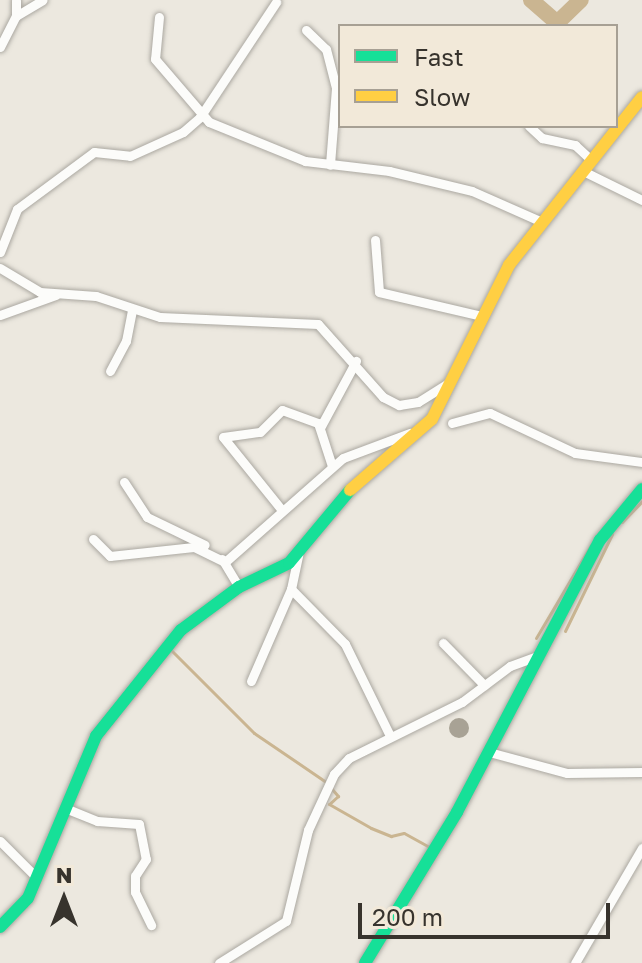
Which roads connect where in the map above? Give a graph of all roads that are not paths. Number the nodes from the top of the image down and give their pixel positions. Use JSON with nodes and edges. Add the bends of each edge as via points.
{"nodes":[{"id":1,"x":16,"y":0,"type":"edge"},
{"id":2,"x":27,"y":0,"type":"edge"},
{"id":3,"x":43,"y":0,"type":"edge"},
{"id":4,"x":276,"y":2,"type":"edge"},
{"id":5,"x":16,"y":16,"type":"junction"},
{"id":6,"x":159,"y":17,"type":"dead end"},
{"id":7,"x":306,"y":30,"type":"dead end"},
{"id":8,"x":0,"y":47,"type":"edge"},
{"id":9,"x":642,"y":97,"type":"edge"},
{"id":10,"x":200,"y":117,"type":"junction"},
{"id":11,"x":618,"y":126,"type":"edge"},
{"id":12,"x":531,"y":128,"type":"edge"},
{"id":13,"x":616,"y":128,"type":"edge"},
{"id":14,"x":590,"y":159,"type":"junction"},
{"id":15,"x":330,"y":165,"type":"junction"},
{"id":16,"x":585,"y":172,"type":"junction"},
{"id":17,"x":642,"y":200,"type":"edge"},
{"id":18,"x":542,"y":222,"type":"junction"},
{"id":19,"x":375,"y":240,"type":"dead end"},
{"id":20,"x":0,"y":252,"type":"edge"},
{"id":21,"x":0,"y":268,"type":"edge"},
{"id":22,"x":56,"y":295,"type":"junction"},
{"id":23,"x":132,"y":311,"type":"junction"},
{"id":24,"x":0,"y":315,"type":"edge"},
{"id":25,"x":481,"y":316,"type":"junction"},
{"id":26,"x":356,"y":361,"type":"junction"},
{"id":27,"x":110,"y":371,"type":"dead end"},
{"id":28,"x":455,"y":379,"type":"junction"},
{"id":29,"x":452,"y":423,"type":"dead end"},
{"id":30,"x":321,"y":426,"type":"junction"},
{"id":31,"x":418,"y":432,"type":"junction"},
{"id":32,"x":642,"y":462,"type":"edge"},
{"id":33,"x":332,"y":466,"type":"junction"},
{"id":34,"x":124,"y":482,"type":"dead end"},
{"id":35,"x":642,"y":489,"type":"edge"},
{"id":36,"x":281,"y":509,"type":"junction"},
{"id":37,"x":93,"y":539,"type":"dead end"},
{"id":38,"x":298,"y":555,"type":"junction"},
{"id":39,"x":225,"y":562,"type":"junction"},
{"id":40,"x":239,"y":587,"type":"junction"},
{"id":41,"x":291,"y":589,"type":"junction"},
{"id":42,"x":443,"y":643,"type":"dead end"},
{"id":43,"x":537,"y":656,"type":"junction"},
{"id":44,"x":251,"y":681,"type":"dead end"},
{"id":45,"x":484,"y":685,"type":"junction"},
{"id":46,"x":389,"y":734,"type":"junction"},
{"id":47,"x":489,"y":752,"type":"junction"},
{"id":48,"x":642,"y":772,"type":"edge"},
{"id":49,"x":65,"y":808,"type":"junction"},
{"id":50,"x":0,"y":841,"type":"edge"},
{"id":51,"x":642,"y":848,"type":"edge"},
{"id":52,"x":34,"y":875,"type":"junction"},
{"id":53,"x":151,"y":925,"type":"dead end"},
{"id":54,"x":0,"y":927,"type":"edge"},
{"id":55,"x":370,"y":962,"type":"edge"},
{"id":56,"x":219,"y":963,"type":"edge"},
{"id":57,"x":575,"y":963,"type":"edge"}],
"edges":[{"from":1,"to":5,"type":"street"},
{"from":2,"to":5,"type":"street"},
{"from":3,"to":5,"type":"street"},
{"from":4,"to":10,"type":"street"},
{"from":5,"to":8,"type":"street"},
{"from":6,"to":10,"type":"street","via":[[155,59]]},
{"from":7,"to":15,"type":"street","via":[[326,49],[336,88]]},
{"from":9,"to":11,"type":"street"},
{"from":10,"to":15,"type":"street","via":[[305,161]]},
{"from":10,"to":20,"type":"street","via":[[135,155],[99,149],[81,160],[17,209]]},
{"from":12,"to":14,"type":"street","via":[[542,138],[575,145]]},
{"from":13,"to":14,"type":"street"},
{"from":14,"to":16,"type":"street"},
{"from":15,"to":18,"type":"street","via":[[389,171],[472,191]]},
{"from":16,"to":17,"type":"street"},
{"from":16,"to":18,"type":"street"},
{"from":18,"to":25,"type":"street"},
{"from":19,"to":25,"type":"street","via":[[376,290]]},
{"from":21,"to":22,"type":"street"},
{"from":22,"to":23,"type":"street","via":[[96,296]]},
{"from":22,"to":24,"type":"street"},
{"from":23,"to":26,"type":"street","via":[[311,321],[334,334]]},
{"from":23,"to":27,"type":"street","via":[[126,341]]},
{"from":25,"to":28,"type":"street"},
{"from":26,"to":28,"type":"street","via":[[383,397],[399,405],[418,402]]},
{"from":26,"to":30,"type":"street"},
{"from":28,"to":31,"type":"street","via":[[444,404]]},
{"from":29,"to":32,"type":"street","via":[[490,413],[575,453]]},
{"from":30,"to":33,"type":"street"},
{"from":30,"to":36,"type":"street","via":[[278,410],[260,432],[223,437]]},
{"from":31,"to":33,"type":"street","via":[[368,446]]},
{"from":31,"to":38,"type":"street","via":[[371,466]]},
{"from":33,"to":36,"type":"street"},
{"from":34,"to":39,"type":"street","via":[[147,517]]},
{"from":35,"to":43,"type":"street","via":[[609,524]]},
{"from":36,"to":39,"type":"street"},
{"from":37,"to":39,"type":"street","via":[[110,556],[194,547]]},
{"from":38,"to":40,"type":"street"},
{"from":38,"to":41,"type":"street"},
{"from":39,"to":40,"type":"street"},
{"from":40,"to":49,"type":"street","via":[[176,635],[87,750]]},
{"from":41,"to":44,"type":"street"},
{"from":41,"to":46,"type":"street","via":[[345,644]]},
{"from":42,"to":45,"type":"street"},
{"from":43,"to":45,"type":"street"},
{"from":43,"to":47,"type":"street"},
{"from":45,"to":46,"type":"street","via":[[462,702]]},
{"from":46,"to":56,"type":"street","via":[[334,774],[308,830],[286,921]]},
{"from":47,"to":48,"type":"street","via":[[567,773]]},
{"from":47,"to":55,"type":"street"},
{"from":49,"to":52,"type":"street"},
{"from":49,"to":53,"type":"street","via":[[97,821],[139,824],[146,859],[135,876],[135,892]]},
{"from":50,"to":52,"type":"street"},
{"from":51,"to":57,"type":"street"},
{"from":52,"to":54,"type":"street","via":[[28,898]]}]}
